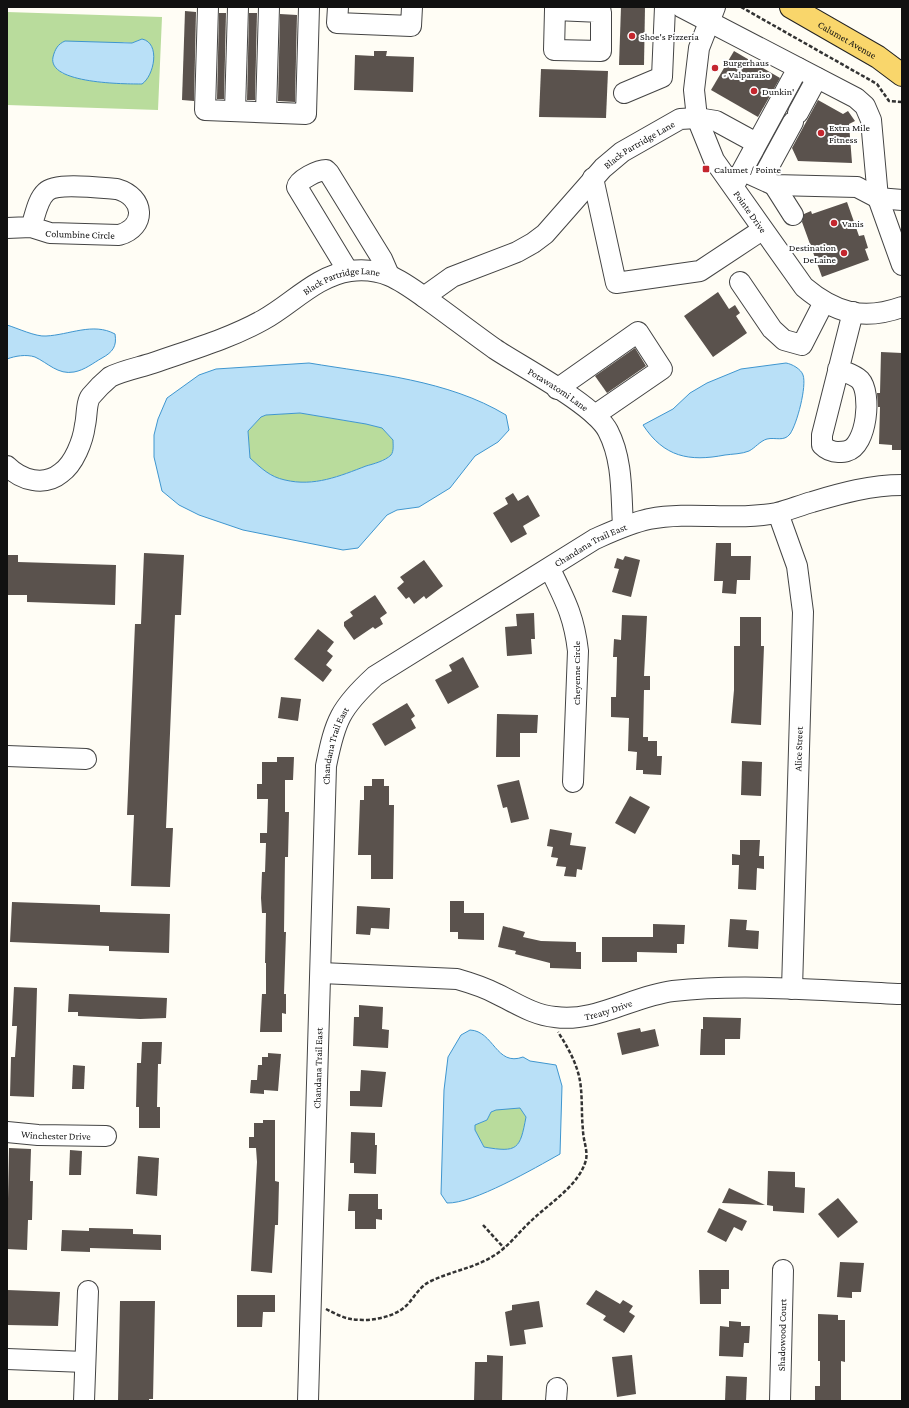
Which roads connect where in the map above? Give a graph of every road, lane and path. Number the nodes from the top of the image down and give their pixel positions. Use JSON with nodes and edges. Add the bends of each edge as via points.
{"nodes":[{"id":1,"x":208,"y":7,"type":"edge"},
{"id":2,"x":238,"y":7,"type":"edge"},
{"id":3,"x":269,"y":7,"type":"edge"},
{"id":4,"x":309,"y":7,"type":"edge"},
{"id":5,"x":338,"y":7,"type":"edge"},
{"id":6,"x":412,"y":7,"type":"edge"},
{"id":7,"x":665,"y":7,"type":"edge"},
{"id":8,"x":681,"y":7,"type":"edge"},
{"id":9,"x":741,"y":7,"type":"edge"},
{"id":10,"x":791,"y":7,"type":"edge"},
{"id":11,"x":712,"y":14,"type":"edge"},
{"id":12,"x":798,"y":68,"type":"junction"},
{"id":13,"x":902,"y":75,"type":"edge"},
{"id":14,"x":695,"y":76,"type":"junction"},
{"id":15,"x":662,"y":77,"type":"junction"},
{"id":16,"x":817,"y":78,"type":"junction"},
{"id":17,"x":624,"y":92,"type":"dead end"},
{"id":18,"x":902,"y":102,"type":"edge"},
{"id":19,"x":235,"y":111,"type":"junction"},
{"id":20,"x":266,"y":112,"type":"junction"},
{"id":21,"x":697,"y":118,"type":"junction"},
{"id":22,"x":749,"y":139,"type":"dead end"},
{"id":23,"x":743,"y":171,"type":"junction"},
{"id":24,"x":593,"y":178,"type":"junction"},
{"id":25,"x":768,"y":182,"type":"junction"},
{"id":26,"x":732,"y":188,"type":"junction"},
{"id":27,"x":878,"y":198,"type":"junction"},
{"id":28,"x":902,"y":200,"type":"edge"},
{"id":29,"x":793,"y":215,"type":"dead end"},
{"id":30,"x":32,"y":227,"type":"junction"},
{"id":31,"x":7,"y":228,"type":"edge"},
{"id":32,"x":762,"y":230,"type":"junction"},
{"id":33,"x":902,"y":265,"type":"edge"},
{"id":34,"x":348,"y":271,"type":"junction"},
{"id":35,"x":389,"y":275,"type":"junction"},
{"id":36,"x":740,"y":282,"type":"dead end"},
{"id":37,"x":424,"y":297,"type":"junction"},
{"id":38,"x":824,"y":302,"type":"junction"},
{"id":39,"x":902,"y":306,"type":"edge"},
{"id":40,"x":853,"y":312,"type":"junction"},
{"id":41,"x":838,"y":369,"type":"dead end"},
{"id":42,"x":557,"y":389,"type":"junction"},
{"id":43,"x":595,"y":416,"type":"junction"},
{"id":44,"x":10,"y":473,"type":"edge"},
{"id":45,"x":902,"y":485,"type":"edge"},
{"id":46,"x":778,"y":513,"type":"junction"},
{"id":47,"x":623,"y":526,"type":"junction"},
{"id":48,"x":550,"y":569,"type":"junction"},
{"id":49,"x":7,"y":756,"type":"edge"},
{"id":50,"x":86,"y":759,"type":"dead end"},
{"id":51,"x":573,"y":782,"type":"dead end"},
{"id":52,"x":321,"y":973,"type":"junction"},
{"id":53,"x":792,"y":990,"type":"junction"},
{"id":54,"x":902,"y":994,"type":"edge"},
{"id":55,"x":558,"y":1032,"type":"dead end"},
{"id":56,"x":7,"y":1132,"type":"edge"},
{"id":57,"x":106,"y":1136,"type":"dead end"},
{"id":58,"x":483,"y":1225,"type":"dead end"},
{"id":59,"x":504,"y":1248,"type":"junction"},
{"id":60,"x":783,"y":1270,"type":"dead end"},
{"id":61,"x":88,"y":1291,"type":"dead end"},
{"id":62,"x":324,"y":1307,"type":"dead end"},
{"id":63,"x":7,"y":1359,"type":"edge"},
{"id":64,"x":85,"y":1362,"type":"junction"},
{"id":65,"x":84,"y":1401,"type":"edge"},
{"id":66,"x":308,"y":1401,"type":"edge"},
{"id":67,"x":780,"y":1401,"type":"edge"}],
"edges":[{"from":1,"to":19,"type":"street","via":[[205,110]]},
{"from":2,"to":19,"type":"street"},
{"from":3,"to":20,"type":"street"},
{"from":4,"to":20,"type":"street","via":[[306,114]]},
{"from":5,"to":6,"type":"street","via":[[337,23],[411,26]]},
{"from":7,"to":15,"type":"street"},
{"from":8,"to":11,"type":"street"},
{"from":9,"to":18,"type":"path","via":[[876,84],[889,101]]},
{"from":10,"to":13,"type":"main road","name":"Calumet Avenue","via":[[878,57]]},
{"from":11,"to":12,"type":"street"},
{"from":11,"to":14,"type":"street","name":"Pointe Drive","via":[[699,48]]},
{"from":12,"to":16,"type":"street"},
{"from":12,"to":23,"type":"street"},
{"from":14,"to":15,"type":"street"},
{"from":14,"to":21,"type":"street","name":"Pointe Drive"},
{"from":15,"to":17,"type":"street"},
{"from":16,"to":25,"type":"street","via":[[795,117]]},
{"from":16,"to":27,"type":"street","via":[[856,98],[865,106],[871,120]]},
{"from":19,"to":20,"type":"street"},
{"from":21,"to":22,"type":"street","name":"Black Partridge Lane","via":[[716,121]]},
{"from":21,"to":24,"type":"street","name":"Black Partridge Lane","via":[[680,119],[654,133],[622,152]]},
{"from":21,"to":26,"type":"street","name":"Pointe Drive","via":[[714,160]]},
{"from":23,"to":25,"type":"street"},
{"from":23,"to":26,"type":"street"},
{"from":24,"to":32,"type":"street","via":[[616,283],[700,271]]},
{"from":24,"to":37,"type":"street","name":"Black Partridge Lane","via":[[545,234],[517,252],[452,277]]},
{"from":25,"to":27,"type":"street","via":[[857,187]]},
{"from":25,"to":29,"type":"street"},
{"from":26,"to":32,"type":"street","name":"Pointe Drive"},
{"from":27,"to":28,"type":"street"},
{"from":27,"to":33,"type":"street"},
{"from":30,"to":30,"type":"street","name":"Columbine Circle","via":[[41,200],[46,192],[55,187],[117,189],[127,192],[137,204],[136,223],[130,232],[119,235],[50,233]]},
{"from":30,"to":31,"type":"street","name":"Columbine Circle"},
{"from":32,"to":38,"type":"street","name":"Pointe Drive","via":[[804,287]]},
{"from":34,"to":35,"type":"street","name":"Black Partridge Lane","via":[[366,270]]},
{"from":34,"to":35,"type":"street","via":[[296,187],[299,182],[320,170],[329,173],[382,259]]},
{"from":34,"to":44,"type":"street","name":"Black Partridge Lane","via":[[330,276],[263,319],[209,344],[111,377],[89,398],[85,428],[80,442],[74,457],[61,473],[42,482]]},
{"from":35,"to":37,"type":"street","name":"Black Partridge Lane"},
{"from":36,"to":38,"type":"street","via":[[772,329],[784,340],[802,345]]},
{"from":37,"to":42,"type":"street","name":"Potawatomi Lane"},
{"from":38,"to":40,"type":"street","name":"Pointe Drive"},
{"from":39,"to":40,"type":"street","name":"Pointe Drive","via":[[877,314]]},
{"from":40,"to":41,"type":"street"},
{"from":42,"to":43,"type":"street","name":"Potawatomi Lane"},
{"from":42,"to":43,"type":"street","via":[[638,332],[662,369]]},
{"from":43,"to":47,"type":"street","name":"Potawatomi Lane","via":[[608,429],[615,446],[620,466]]},
{"from":45,"to":46,"type":"street","name":"Chandana Trail East","via":[[857,489]]},
{"from":46,"to":47,"type":"street","name":"Chandana Trail East","via":[[731,517],[672,516]]},
{"from":46,"to":53,"type":"street","name":"Alice Street","via":[[797,566],[802,612]]},
{"from":47,"to":48,"type":"street","name":"Chandana Trail East","via":[[595,539]]},
{"from":48,"to":51,"type":"street","name":"Cheyenne Circle","via":[[570,610],[578,651]]},
{"from":48,"to":52,"type":"street","name":"Chandana Trail East","via":[[375,676],[344,709],[336,724],[326,766]]},
{"from":49,"to":50,"type":"street"},
{"from":52,"to":53,"type":"street","name":"Treaty Drive","via":[[458,979],[476,984],[540,1015],[557,1018],[589,1015],[670,992],[699,989]]},
{"from":52,"to":66,"type":"street","name":"Chandana Trail East"},
{"from":53,"to":54,"type":"street","name":"Treaty Drive"},
{"from":55,"to":59,"type":"path","via":[[580,1077],[586,1160],[579,1175],[566,1190]]},
{"from":56,"to":57,"type":"street","name":"Winchester Drive"},
{"from":58,"to":59,"type":"path"},
{"from":59,"to":62,"type":"path","via":[[476,1266],[428,1282],[415,1293],[407,1305],[388,1316],[366,1320],[350,1319]]},
{"from":60,"to":67,"type":"street","name":"Shadowood Court"},
{"from":61,"to":64,"type":"street"},
{"from":63,"to":64,"type":"street"},
{"from":64,"to":65,"type":"street"}]}
